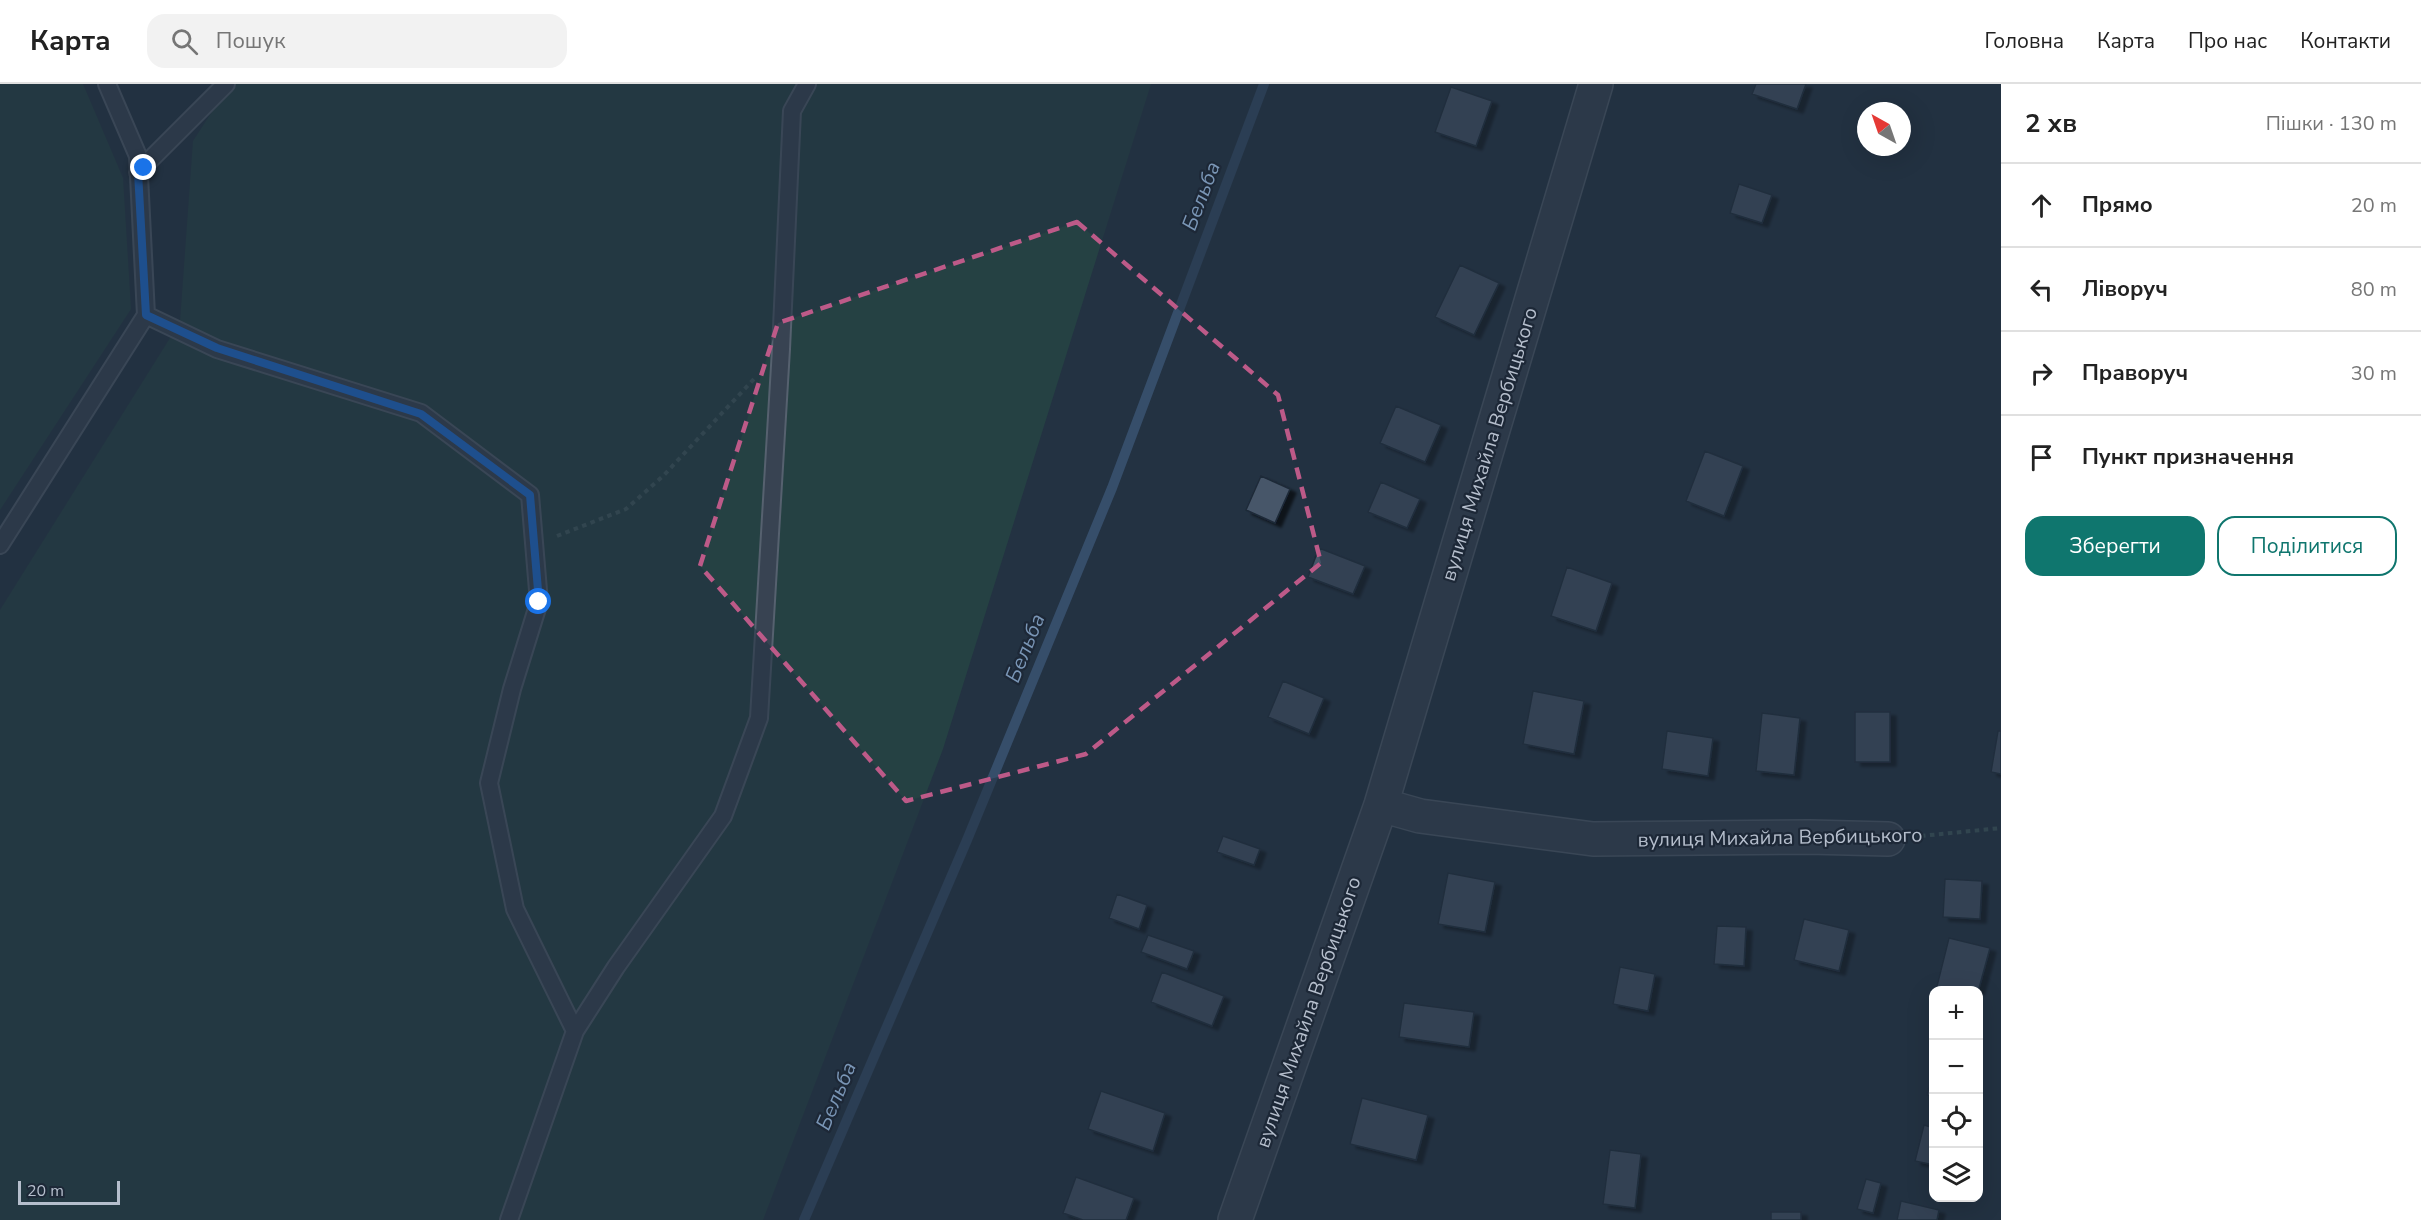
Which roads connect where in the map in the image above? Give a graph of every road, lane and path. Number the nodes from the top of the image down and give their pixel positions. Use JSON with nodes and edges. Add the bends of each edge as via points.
{"nodes":[{"id":1,"x":107,"y":84,"type":"edge"},
{"id":2,"x":226,"y":84,"type":"edge"},
{"id":3,"x":807,"y":84,"type":"edge"},
{"id":4,"x":1596,"y":84,"type":"edge"},
{"id":5,"x":138,"y":172,"type":"junction"},
{"id":6,"x":146,"y":315,"type":"junction"},
{"id":7,"x":782,"y":349,"type":"junction"},
{"id":8,"x":0,"y":545,"type":"edge"},
{"id":9,"x":534,"y":545,"type":"junction"},
{"id":10,"x":1381,"y":805,"type":"junction"},
{"id":11,"x":2001,"y":828,"type":"edge"},
{"id":12,"x":1888,"y":839,"type":"joint"},
{"id":13,"x":575,"y":1031,"type":"junction"},
{"id":14,"x":510,"y":1220,"type":"edge"},
{"id":15,"x":1235,"y":1220,"type":"edge"}],
"edges":[{"from":1,"to":5,"type":"lane","via":[[138,156]]},
{"from":2,"to":5,"type":"lane"},
{"from":3,"to":7,"type":"lane","via":[[792,111]]},
{"from":4,"to":10,"type":"street","name":"вулиця Михайла Вербицького"},
{"from":5,"to":6,"type":"lane"},
{"from":6,"to":8,"type":"lane"},
{"from":6,"to":9,"type":"lane","via":[[217,348],[421,414],[530,495]]},
{"from":7,"to":9,"type":"path","via":[[664,475],[626,509]]},
{"from":7,"to":13,"type":"lane","via":[[759,718],[723,816]]},
{"from":9,"to":13,"type":"lane","via":[[539,602],[489,783],[515,909]]},
{"from":10,"to":12,"type":"street","name":"вулиця Михайла Вербицького","via":[[1420,816],[1593,839]]},
{"from":10,"to":15,"type":"street","name":"вулиця Михайла Вербицького"},
{"from":11,"to":12,"type":"path","name":"вулиця Михайла Вербицького"},
{"from":13,"to":14,"type":"lane"}]}
